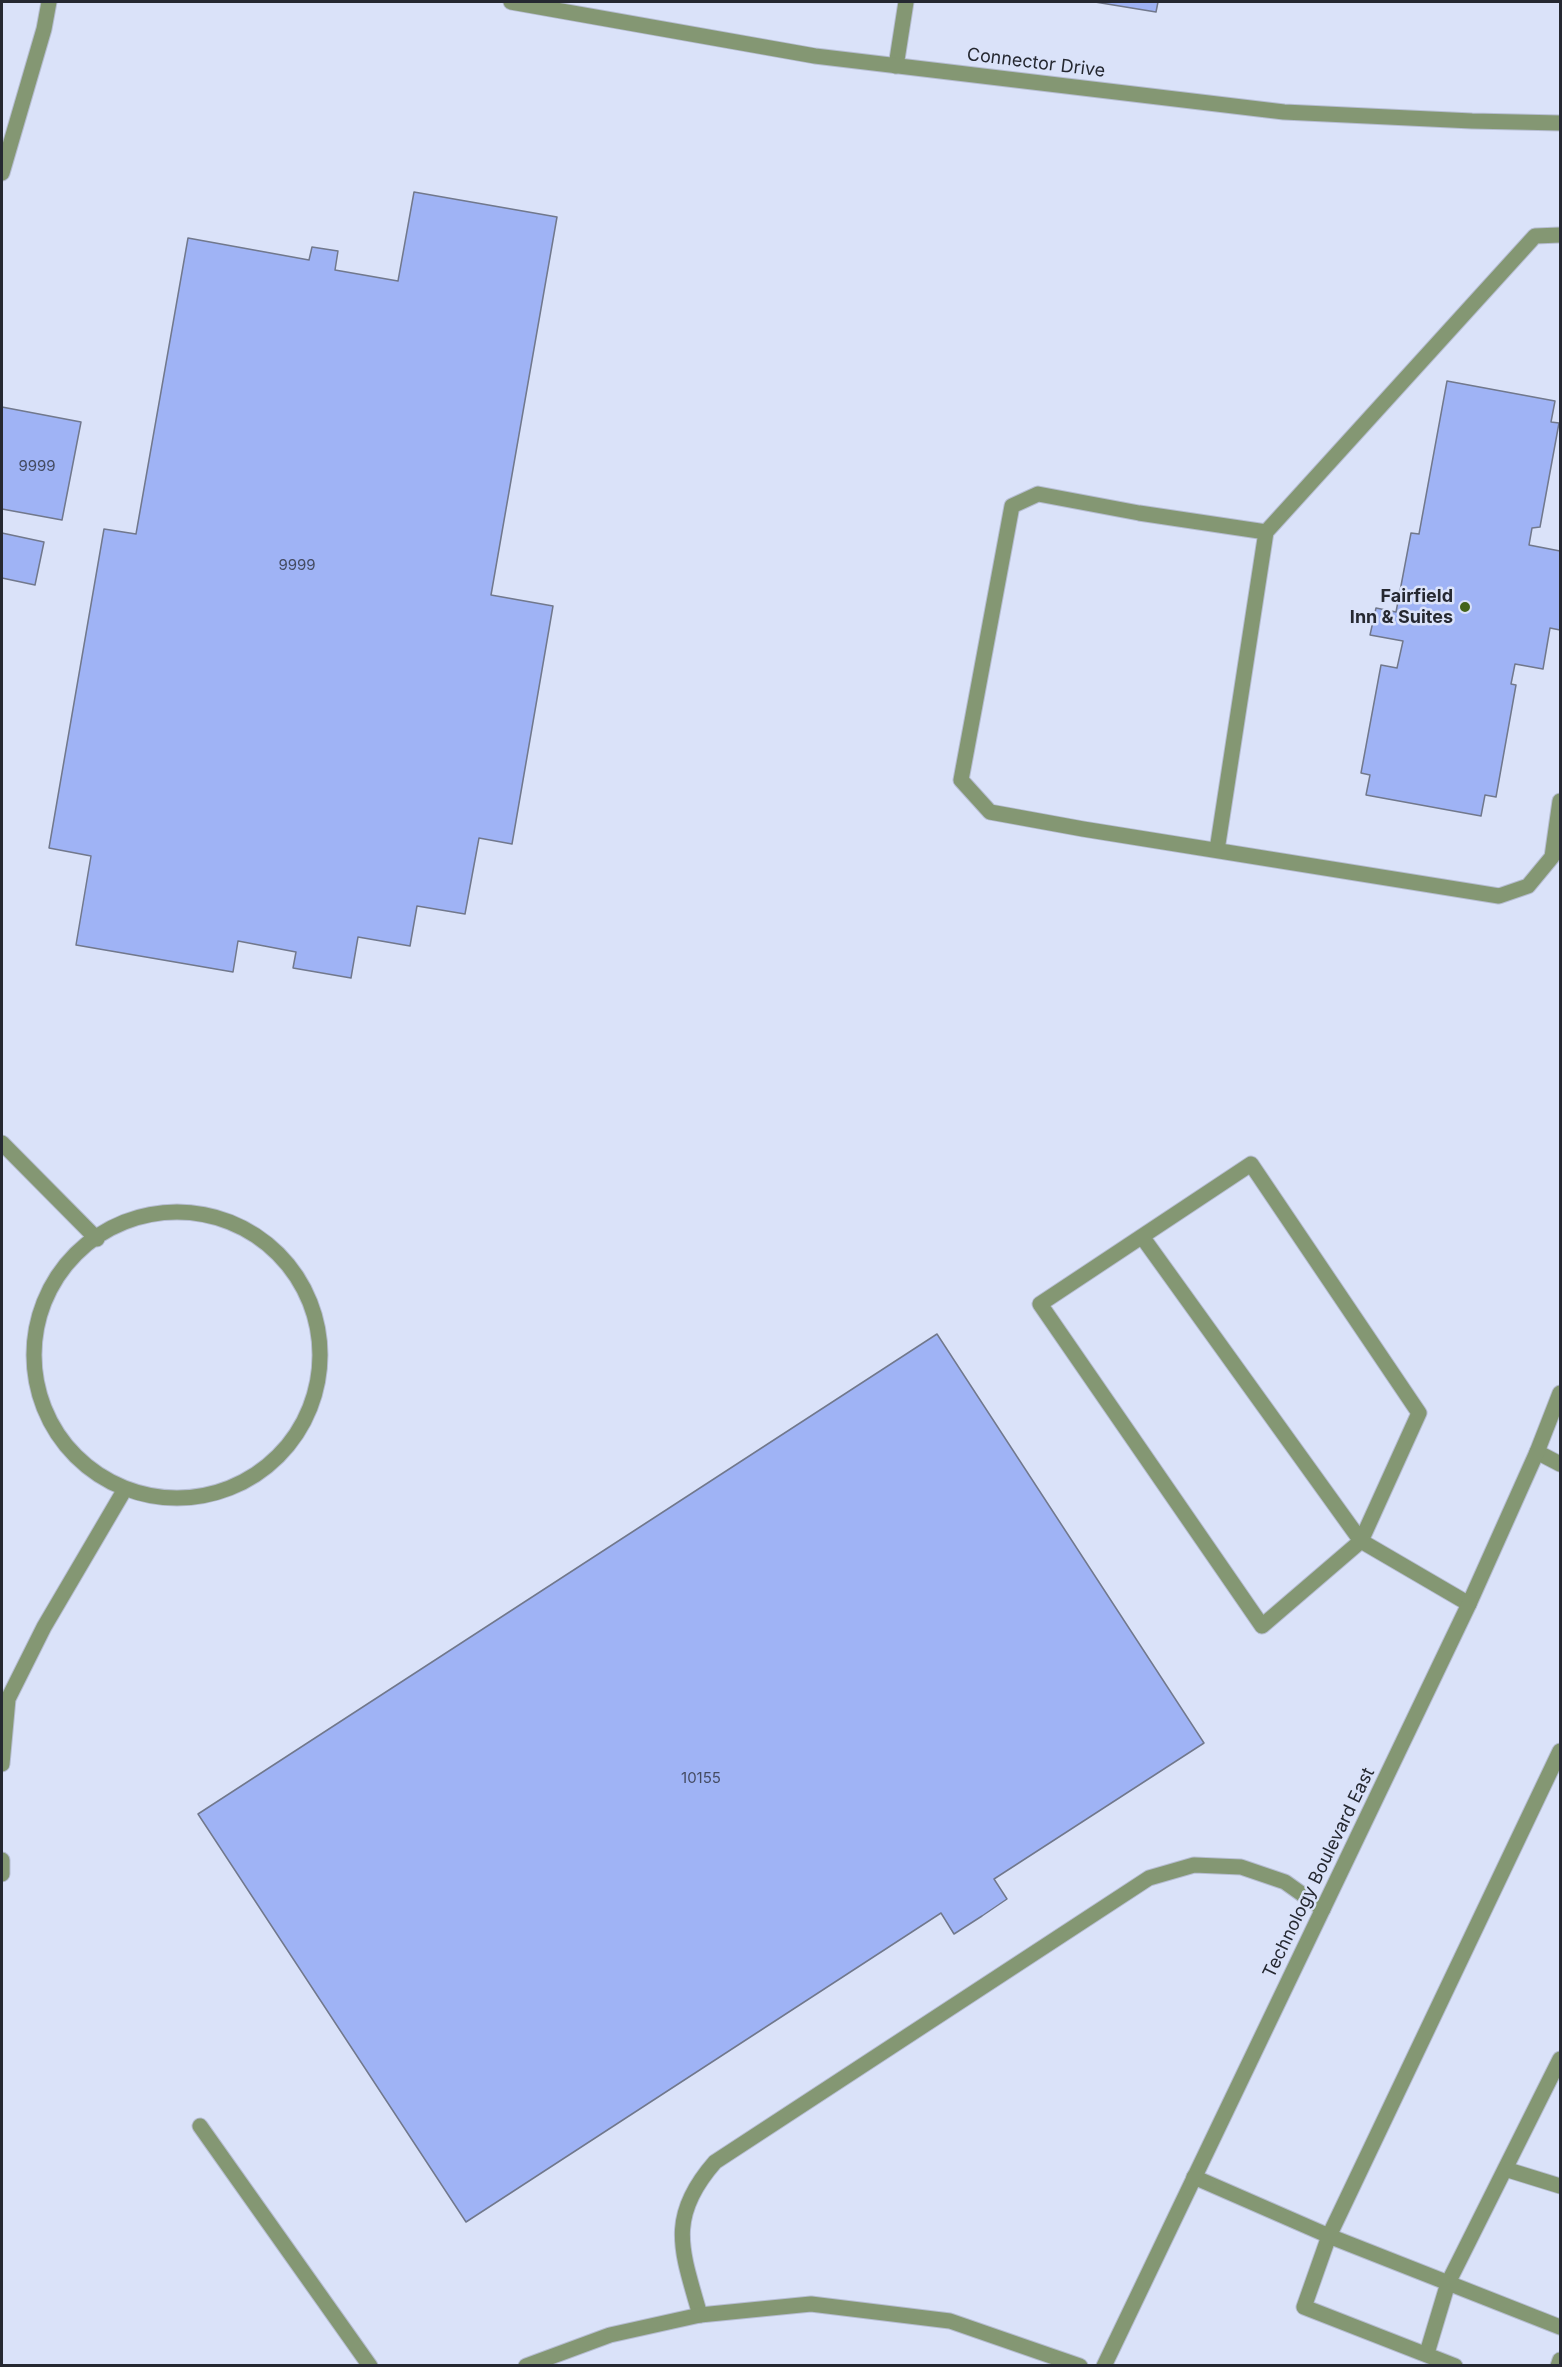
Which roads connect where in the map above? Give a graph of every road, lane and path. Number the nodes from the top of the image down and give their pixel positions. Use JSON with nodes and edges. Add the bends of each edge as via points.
{"nodes":[{"id":1,"x":49,"y":2,"type":"edge"},
{"id":2,"x":511,"y":2,"type":"edge"},
{"id":3,"x":906,"y":2,"type":"edge"},
{"id":4,"x":896,"y":66,"type":"junction"},
{"id":5,"x":1560,"y":123,"type":"edge"},
{"id":6,"x":2,"y":173,"type":"edge"},
{"id":7,"x":1560,"y":235,"type":"edge"},
{"id":8,"x":1266,"y":532,"type":"junction"},
{"id":9,"x":1560,"y":801,"type":"edge"},
{"id":10,"x":1217,"y":850,"type":"junction"},
{"id":11,"x":2,"y":1143,"type":"edge"},
{"id":12,"x":1143,"y":1238,"type":"junction"},
{"id":13,"x":97,"y":1239,"type":"junction"},
{"id":14,"x":1560,"y":1393,"type":"edge"},
{"id":15,"x":1537,"y":1452,"type":"junction"},
{"id":16,"x":1560,"y":1464,"type":"edge"},
{"id":17,"x":125,"y":1489,"type":"junction"},
{"id":18,"x":1361,"y":1541,"type":"junction"},
{"id":19,"x":1469,"y":1604,"type":"junction"},
{"id":20,"x":1560,"y":1751,"type":"edge"},
{"id":21,"x":2,"y":1764,"type":"edge"},
{"id":22,"x":2,"y":1860,"type":"edge"},
{"id":23,"x":2,"y":1874,"type":"edge"},
{"id":24,"x":1323,"y":1909,"type":"junction"},
{"id":25,"x":1560,"y":2059,"type":"edge"},
{"id":26,"x":200,"y":2126,"type":"dead end"},
{"id":27,"x":1505,"y":2169,"type":"junction"},
{"id":28,"x":1194,"y":2177,"type":"junction"},
{"id":29,"x":1560,"y":2186,"type":"edge"},
{"id":30,"x":1329,"y":2236,"type":"junction"},
{"id":31,"x":1448,"y":2283,"type":"junction"},
{"id":32,"x":700,"y":2315,"type":"junction"},
{"id":33,"x":1560,"y":2327,"type":"edge"},
{"id":34,"x":1427,"y":2353,"type":"junction"},
{"id":35,"x":1560,"y":2360,"type":"edge"},
{"id":36,"x":370,"y":2366,"type":"edge"},
{"id":37,"x":526,"y":2366,"type":"edge"},
{"id":38,"x":1080,"y":2366,"type":"edge"},
{"id":39,"x":1104,"y":2366,"type":"edge"},
{"id":40,"x":1455,"y":2366,"type":"edge"},
{"id":41,"x":1558,"y":2366,"type":"edge"}],
"edges":[{"from":1,"to":6,"type":"street"},
{"from":2,"to":4,"type":"street","name":"Connector Drive","via":[[814,56]]},
{"from":3,"to":4,"type":"street"},
{"from":4,"to":5,"type":"street","name":"Connector Drive","via":[[1284,112]]},
{"from":7,"to":8,"type":"street","via":[[1535,236]]},
{"from":8,"to":10,"type":"street"},
{"from":8,"to":10,"type":"street","via":[[1038,494],[1012,506],[961,780],[990,812]]},
{"from":9,"to":10,"type":"street","via":[[1552,857],[1528,886],[1499,896]]},
{"from":11,"to":13,"type":"street"},
{"from":12,"to":18,"type":"street"},
{"from":12,"to":18,"type":"street","via":[[1251,1164],[1419,1413]]},
{"from":12,"to":18,"type":"street","via":[[1040,1304],[1262,1626]]},
{"from":13,"to":17,"type":"street","via":[[73,1256],[42,1303],[32,1359],[45,1413],[77,1459]]},
{"from":13,"to":17,"type":"street","via":[[119,1223],[174,1211],[230,1221],[277,1251],[309,1297],[322,1352],[312,1407],[282,1455],[236,1487],[180,1499]]},
{"from":14,"to":15,"type":"street","name":"Technology Boulevard East"},
{"from":15,"to":16,"type":"street"},
{"from":15,"to":19,"type":"street","name":"Technology Boulevard East"},
{"from":17,"to":21,"type":"street","via":[[44,1627],[8,1699]]},
{"from":18,"to":19,"type":"street"},
{"from":19,"to":24,"type":"street","name":"Technology Boulevard East"},
{"from":20,"to":30,"type":"street"},
{"from":22,"to":23,"type":"street"},
{"from":24,"to":28,"type":"street","name":"Technology Boulevard East"},
{"from":24,"to":32,"type":"street","via":[[1285,1882],[1241,1867],[1194,1865],[1149,1878],[715,2162],[698,2182],[686,2207],[681,2234],[684,2260]]},
{"from":25,"to":27,"type":"street"},
{"from":26,"to":36,"type":"street"},
{"from":27,"to":29,"type":"street"},
{"from":27,"to":31,"type":"street"},
{"from":28,"to":30,"type":"street"},
{"from":28,"to":39,"type":"street","name":"Technology Boulevard East"},
{"from":30,"to":31,"type":"street"},
{"from":30,"to":34,"type":"street","via":[[1304,2307]]},
{"from":31,"to":33,"type":"street"},
{"from":31,"to":34,"type":"street"},
{"from":32,"to":37,"type":"street","via":[[610,2336]]},
{"from":32,"to":38,"type":"street","via":[[811,2304],[950,2321]]},
{"from":34,"to":40,"type":"street"},
{"from":35,"to":41,"type":"street"}]}
